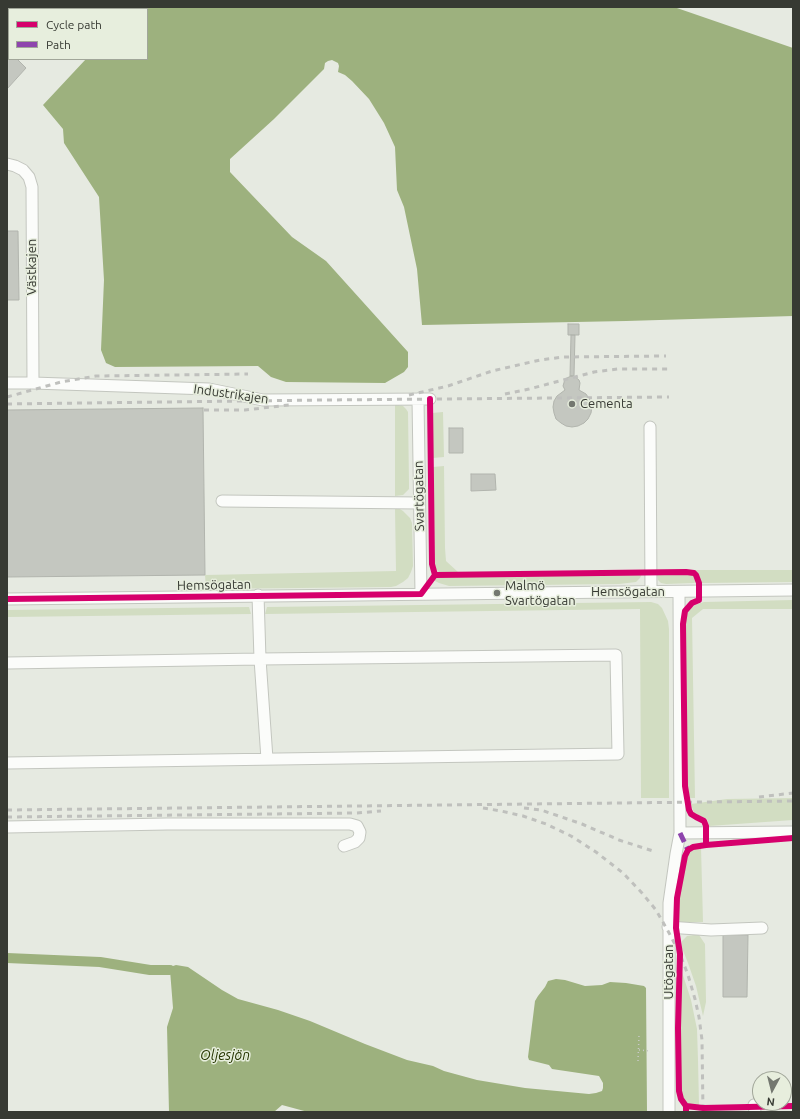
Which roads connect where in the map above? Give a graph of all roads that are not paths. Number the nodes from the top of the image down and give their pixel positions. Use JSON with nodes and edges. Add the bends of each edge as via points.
{"nodes":[{"id":1,"x":7,"y":164,"type":"edge"},
{"id":2,"x":33,"y":383,"type":"junction"},
{"id":3,"x":7,"y":384,"type":"edge"},
{"id":4,"x":418,"y":399,"type":"junction"},
{"id":5,"x":430,"y":399,"type":"dead end"},
{"id":6,"x":650,"y":427,"type":"dead end"},
{"id":7,"x":222,"y":501,"type":"dead end"},
{"id":8,"x":419,"y":503,"type":"junction"},
{"id":9,"x":793,"y":590,"type":"edge"},
{"id":10,"x":651,"y":591,"type":"junction"},
{"id":11,"x":679,"y":592,"type":"junction"},
{"id":12,"x":421,"y":594,"type":"junction"},
{"id":13,"x":258,"y":595,"type":"junction"},
{"id":14,"x":7,"y":598,"type":"edge"},
{"id":15,"x":260,"y":659,"type":"junction"},
{"id":16,"x":7,"y":663,"type":"edge"},
{"id":17,"x":267,"y":759,"type":"junction"},
{"id":18,"x":7,"y":763,"type":"edge"},
{"id":19,"x":7,"y":826,"type":"edge"},
{"id":20,"x":793,"y":832,"type":"edge"},
{"id":21,"x":680,"y":833,"type":"junction"},
{"id":22,"x":344,"y":846,"type":"dead end"},
{"id":23,"x":668,"y":927,"type":"junction"},
{"id":24,"x":762,"y":928,"type":"dead end"},
{"id":25,"x":669,"y":1112,"type":"edge"}],
"edges":[{"from":1,"to":2,"type":"street","name":"Västkajen","via":[[23,170],[29,177],[32,187]]},
{"from":2,"to":3,"type":"street","name":"Industrikajen"},
{"from":2,"to":4,"type":"street","name":"Industrikajen","via":[[209,389],[264,400]]},
{"from":4,"to":5,"type":"street","name":"Industrikajen"},
{"from":4,"to":8,"type":"street","name":"Svartögatan"},
{"from":6,"to":10,"type":"street"},
{"from":7,"to":8,"type":"street"},
{"from":8,"to":12,"type":"street","name":"Svartögatan"},
{"from":9,"to":11,"type":"street","name":"Hemsögatan"},
{"from":10,"to":11,"type":"street","name":"Hemsögatan"},
{"from":10,"to":12,"type":"street","name":"Hemsögatan"},
{"from":11,"to":21,"type":"street","name":"Utögatan"},
{"from":12,"to":13,"type":"street","name":"Hemsögatan"},
{"from":13,"to":14,"type":"street","name":"Hemsögatan"},
{"from":13,"to":15,"type":"street"},
{"from":15,"to":16,"type":"street"},
{"from":15,"to":17,"type":"street"},
{"from":15,"to":17,"type":"street","via":[[616,655],[618,754]]},
{"from":17,"to":18,"type":"street"},
{"from":19,"to":22,"type":"street","via":[[358,826],[359,838]]},
{"from":20,"to":21,"type":"street"},
{"from":21,"to":23,"type":"street","name":"Utögatan","via":[[669,903]]},
{"from":23,"to":24,"type":"street","via":[[711,930]]},
{"from":23,"to":25,"type":"street","name":"Utögatan"}]}
